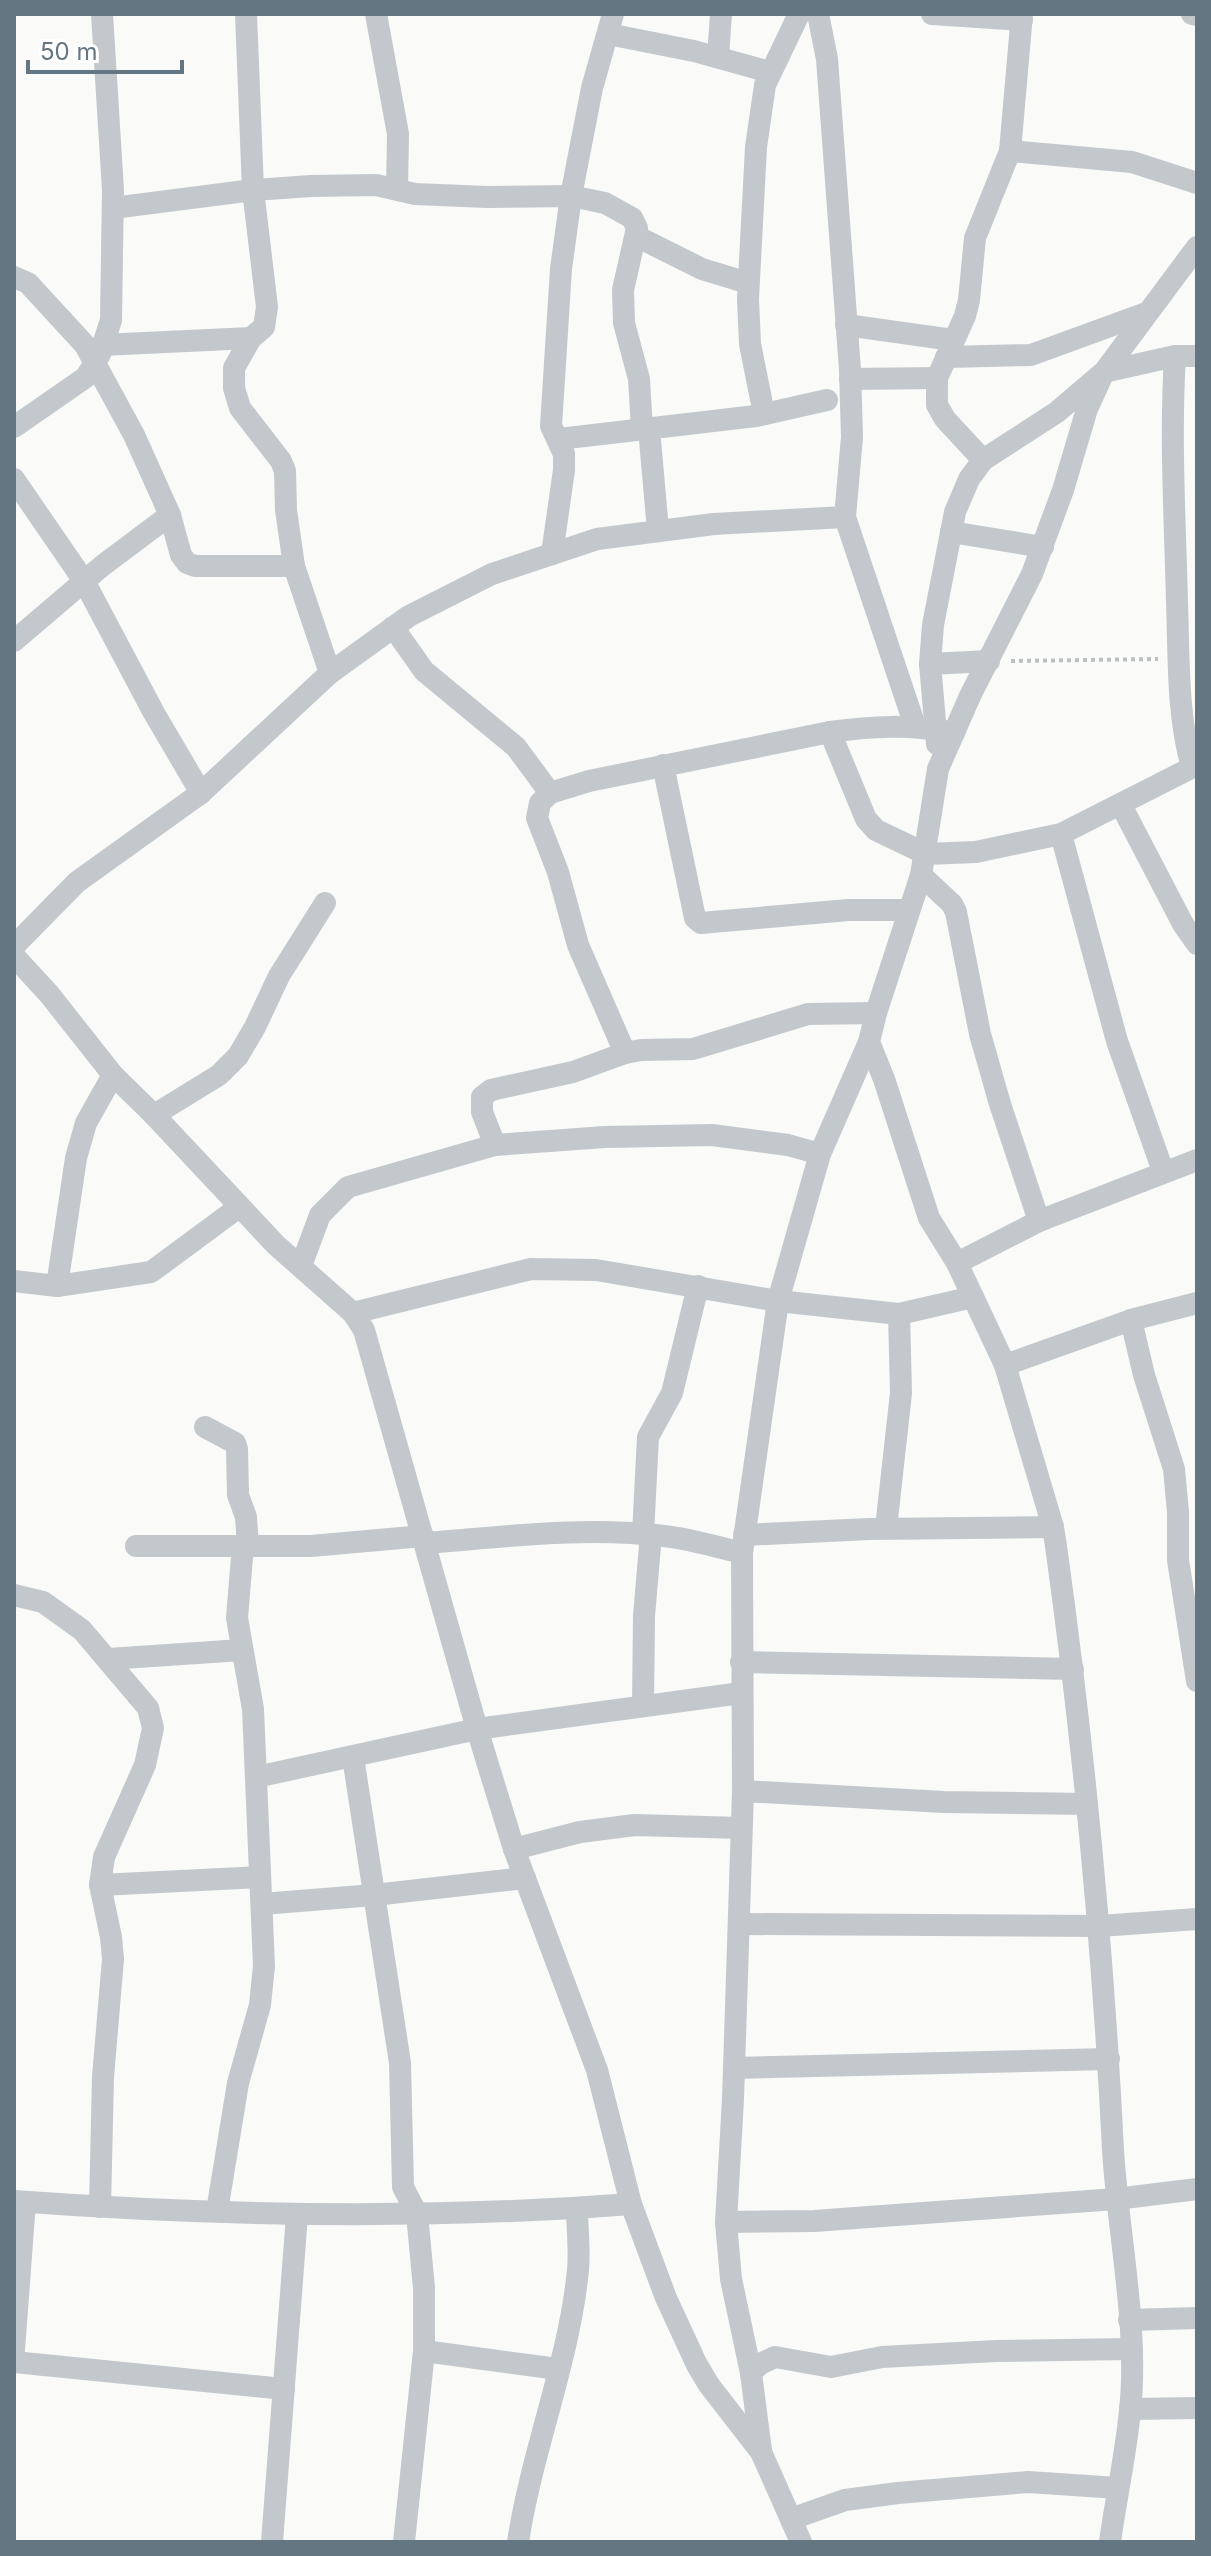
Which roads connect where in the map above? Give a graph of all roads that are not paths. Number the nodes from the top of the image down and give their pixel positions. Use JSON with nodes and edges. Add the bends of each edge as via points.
{"nodes":[{"id":1,"x":102,"y":14,"type":"edge"},
{"id":2,"x":246,"y":14,"type":"edge"},
{"id":3,"x":376,"y":14,"type":"edge"},
{"id":4,"x":721,"y":14,"type":"edge"},
{"id":5,"x":799,"y":14,"type":"edge"},
{"id":6,"x":818,"y":14,"type":"edge"},
{"id":7,"x":932,"y":14,"type":"edge"},
{"id":8,"x":1022,"y":17,"type":"edge"},
{"id":9,"x":610,"y":24,"type":"edge"},
{"id":10,"x":718,"y":57,"type":"junction"},
{"id":11,"x":770,"y":72,"type":"junction"},
{"id":12,"x":1010,"y":151,"type":"junction"},
{"id":13,"x":1197,"y":183,"type":"edge"},
{"id":14,"x":397,"y":189,"type":"junction"},
{"id":15,"x":253,"y":190,"type":"junction"},
{"id":16,"x":571,"y":196,"type":"junction"},
{"id":17,"x":113,"y":208,"type":"junction"},
{"id":18,"x":636,"y":236,"type":"junction"},
{"id":19,"x":1197,"y":247,"type":"edge"},
{"id":20,"x":14,"y":277,"type":"edge"},
{"id":21,"x":748,"y":283,"type":"junction"},
{"id":22,"x":1146,"y":313,"type":"junction"},
{"id":23,"x":846,"y":325,"type":"junction"},
{"id":24,"x":251,"y":338,"type":"junction"},
{"id":25,"x":99,"y":355,"type":"junction"},
{"id":26,"x":1186,"y":356,"type":"edge"},
{"id":27,"x":946,"y":358,"type":"junction"},
{"id":28,"x":1104,"y":372,"type":"junction"},
{"id":29,"x":850,"y":379,"type":"junction"},
{"id":30,"x":827,"y":400,"type":"dead end"},
{"id":31,"x":764,"y":414,"type":"junction"},
{"id":32,"x":14,"y":427,"type":"edge"},
{"id":33,"x":646,"y":430,"type":"junction"},
{"id":34,"x":559,"y":439,"type":"junction"},
{"id":35,"x":983,"y":460,"type":"junction"},
{"id":36,"x":14,"y":479,"type":"edge"},
{"id":37,"x":170,"y":515,"type":"junction"},
{"id":38,"x":845,"y":517,"type":"junction"},
{"id":39,"x":658,"y":530,"type":"junction"},
{"id":40,"x":951,"y":532,"type":"junction"},
{"id":41,"x":1043,"y":547,"type":"junction"},
{"id":42,"x":552,"y":554,"type":"junction"},
{"id":43,"x":1186,"y":564,"type":"edge"},
{"id":44,"x":294,"y":566,"type":"junction"},
{"id":45,"x":84,"y":581,"type":"junction"},
{"id":46,"x":393,"y":627,"type":"junction"},
{"id":47,"x":14,"y":641,"type":"edge"},
{"id":48,"x":989,"y":661,"type":"junction"},
{"id":49,"x":930,"y":664,"type":"junction"},
{"id":50,"x":330,"y":673,"type":"junction"},
{"id":51,"x":935,"y":730,"type":"junction"},
{"id":52,"x":830,"y":732,"type":"junction"},
{"id":53,"x":663,"y":765,"type":"junction"},
{"id":54,"x":1194,"y":766,"type":"edge"},
{"id":55,"x":201,"y":793,"type":"junction"},
{"id":56,"x":550,"y":793,"type":"junction"},
{"id":57,"x":1121,"y":805,"type":"junction"},
{"id":58,"x":1061,"y":834,"type":"junction"},
{"id":59,"x":923,"y":865,"type":"junction"},
{"id":60,"x":325,"y":903,"type":"dead end"},
{"id":61,"x":908,"y":910,"type":"junction"},
{"id":62,"x":1197,"y":944,"type":"edge"},
{"id":63,"x":14,"y":946,"type":"edge"},
{"id":64,"x":14,"y":956,"type":"edge"},
{"id":65,"x":876,"y":1013,"type":"junction"},
{"id":66,"x":869,"y":1042,"type":"junction"},
{"id":67,"x":625,"y":1053,"type":"junction"},
{"id":68,"x":113,"y":1075,"type":"junction"},
{"id":69,"x":154,"y":1115,"type":"junction"},
{"id":70,"x":495,"y":1145,"type":"junction"},
{"id":71,"x":820,"y":1154,"type":"junction"},
{"id":72,"x":1197,"y":1160,"type":"edge"},
{"id":73,"x":1163,"y":1171,"type":"junction"},
{"id":74,"x":239,"y":1207,"type":"junction"},
{"id":75,"x":1039,"y":1221,"type":"junction"},
{"id":76,"x":957,"y":1263,"type":"junction"},
{"id":77,"x":301,"y":1266,"type":"junction"},
{"id":78,"x":14,"y":1281,"type":"edge"},
{"id":79,"x":57,"y":1286,"type":"junction"},
{"id":80,"x":698,"y":1286,"type":"junction"},
{"id":81,"x":973,"y":1297,"type":"junction"},
{"id":82,"x":778,"y":1301,"type":"junction"},
{"id":83,"x":1197,"y":1303,"type":"edge"},
{"id":84,"x":353,"y":1313,"type":"junction"},
{"id":85,"x":899,"y":1314,"type":"junction"},
{"id":86,"x":1131,"y":1320,"type":"junction"},
{"id":87,"x":1005,"y":1365,"type":"junction"},
{"id":88,"x":205,"y":1427,"type":"dead end"},
{"id":89,"x":1188,"y":1510,"type":"edge"},
{"id":90,"x":1053,"y":1527,"type":"junction"},
{"id":91,"x":886,"y":1528,"type":"junction"},
{"id":92,"x":647,"y":1534,"type":"junction"},
{"id":93,"x":424,"y":1540,"type":"junction"},
{"id":94,"x":743,"y":1544,"type":"junction"},
{"id":95,"x":246,"y":1545,"type":"junction"},
{"id":96,"x":136,"y":1546,"type":"dead end"},
{"id":97,"x":14,"y":1595,"type":"edge"},
{"id":98,"x":242,"y":1650,"type":"junction"},
{"id":99,"x":108,"y":1659,"type":"junction"},
{"id":100,"x":741,"y":1662,"type":"junction"},
{"id":101,"x":1073,"y":1669,"type":"junction"},
{"id":102,"x":1197,"y":1674,"type":"edge"},
{"id":103,"x":1197,"y":1681,"type":"edge"},
{"id":104,"x":741,"y":1693,"type":"junction"},
{"id":105,"x":643,"y":1705,"type":"junction"},
{"id":106,"x":477,"y":1729,"type":"junction"},
{"id":107,"x":353,"y":1757,"type":"junction"},
{"id":108,"x":256,"y":1777,"type":"junction"},
{"id":109,"x":743,"y":1791,"type":"junction"},
{"id":110,"x":1087,"y":1804,"type":"junction"},
{"id":111,"x":741,"y":1828,"type":"junction"},
{"id":112,"x":514,"y":1849,"type":"junction"},
{"id":113,"x":259,"y":1877,"type":"junction"},
{"id":114,"x":525,"y":1878,"type":"junction"},
{"id":115,"x":100,"y":1885,"type":"junction"},
{"id":116,"x":374,"y":1895,"type":"junction"},
{"id":117,"x":262,"y":1904,"type":"junction"},
{"id":118,"x":1197,"y":1919,"type":"edge"},
{"id":119,"x":740,"y":1924,"type":"junction"},
{"id":120,"x":1100,"y":1926,"type":"junction"},
{"id":121,"x":1109,"y":2059,"type":"junction"},
{"id":122,"x":734,"y":2068,"type":"junction"},
{"id":123,"x":1197,"y":2189,"type":"edge"},
{"id":124,"x":1116,"y":2199,"type":"junction"},
{"id":125,"x":20,"y":2202,"type":"edge"},
{"id":126,"x":631,"y":2204,"type":"junction"},
{"id":127,"x":100,"y":2207,"type":"junction"},
{"id":128,"x":577,"y":2208,"type":"junction"},
{"id":129,"x":217,"y":2211,"type":"junction"},
{"id":130,"x":417,"y":2214,"type":"junction"},
{"id":131,"x":297,"y":2215,"type":"junction"},
{"id":132,"x":726,"y":2222,"type":"junction"},
{"id":133,"x":1197,"y":2318,"type":"edge"},
{"id":134,"x":1129,"y":2320,"type":"junction"},
{"id":135,"x":1130,"y":2349,"type":"junction"},
{"id":136,"x":14,"y":2350,"type":"edge"},
{"id":137,"x":424,"y":2351,"type":"junction"},
{"id":138,"x":14,"y":2362,"type":"edge"},
{"id":139,"x":558,"y":2369,"type":"junction"},
{"id":140,"x":751,"y":2373,"type":"junction"},
{"id":141,"x":284,"y":2389,"type":"junction"},
{"id":142,"x":1197,"y":2408,"type":"edge"},
{"id":143,"x":1130,"y":2409,"type":"junction"},
{"id":144,"x":761,"y":2452,"type":"junction"},
{"id":145,"x":1118,"y":2488,"type":"junction"},
{"id":146,"x":795,"y":2535,"type":"edge"},
{"id":147,"x":272,"y":2542,"type":"edge"},
{"id":148,"x":404,"y":2542,"type":"edge"},
{"id":149,"x":518,"y":2542,"type":"edge"},
{"id":150,"x":1110,"y":2542,"type":"edge"}],
"edges":[{"from":1,"to":17,"type":"street"},
{"from":2,"to":15,"type":"street"},
{"from":3,"to":14,"type":"street","via":[[398,134]]},
{"from":4,"to":10,"type":"street"},
{"from":5,"to":11,"type":"street"},
{"from":6,"to":23,"type":"street","via":[[827,59]]},
{"from":7,"to":8,"type":"street"},
{"from":8,"to":12,"type":"street"},
{"from":9,"to":10,"type":"street"},
{"from":9,"to":16,"type":"street"},
{"from":10,"to":11,"type":"street"},
{"from":11,"to":21,"type":"street","via":[[756,147]]},
{"from":12,"to":13,"type":"street","via":[[1132,162]]},
{"from":12,"to":27,"type":"street","via":[[975,238],[969,300]]},
{"from":14,"to":15,"type":"street","via":[[350,185]]},
{"from":14,"to":16,"type":"street","via":[[487,197]]},
{"from":15,"to":17,"type":"street"},
{"from":15,"to":24,"type":"street","via":[[267,307],[264,327]]},
{"from":16,"to":18,"type":"street","via":[[605,203],[632,218]]},
{"from":16,"to":34,"type":"street","via":[[551,426]]},
{"from":17,"to":25,"type":"street","via":[[111,320]]},
{"from":18,"to":21,"type":"street","via":[[702,269]]},
{"from":18,"to":33,"type":"street","via":[[623,290],[624,323]]},
{"from":19,"to":22,"type":"street"},
{"from":20,"to":25,"type":"street","via":[[28,283]]},
{"from":21,"to":31,"type":"street","via":[[750,344]]},
{"from":22,"to":27,"type":"street","via":[[1031,355]]},
{"from":22,"to":28,"type":"street"},
{"from":23,"to":27,"type":"street"},
{"from":23,"to":29,"type":"street"},
{"from":24,"to":25,"type":"street"},
{"from":24,"to":44,"type":"street","via":[[234,368],[234,388],[240,408],[285,471]]},
{"from":25,"to":32,"type":"street","via":[[79,384]]},
{"from":25,"to":37,"type":"street","via":[[110,394]]},
{"from":26,"to":28,"type":"street"},
{"from":26,"to":43,"type":"street","via":[[1172,487]]},
{"from":27,"to":29,"type":"street"},
{"from":27,"to":35,"type":"street","via":[[937,405]]},
{"from":28,"to":35,"type":"street","via":[[1057,412]]},
{"from":28,"to":41,"type":"street"},
{"from":29,"to":38,"type":"street","via":[[852,437]]},
{"from":30,"to":31,"type":"street"},
{"from":31,"to":33,"type":"street"},
{"from":33,"to":34,"type":"street"},
{"from":33,"to":39,"type":"street"},
{"from":34,"to":42,"type":"street","via":[[564,470]]},
{"from":35,"to":40,"type":"street","via":[[969,479]]},
{"from":36,"to":45,"type":"street"},
{"from":37,"to":44,"type":"street","via":[[187,563]]},
{"from":37,"to":45,"type":"street"},
{"from":38,"to":39,"type":"street"},
{"from":38,"to":51,"type":"street"},
{"from":39,"to":42,"type":"street","via":[[597,539]]},
{"from":40,"to":41,"type":"street"},
{"from":40,"to":49,"type":"street"},
{"from":41,"to":48,"type":"street"},
{"from":42,"to":46,"type":"street","via":[[492,574]]},
{"from":43,"to":54,"type":"street","via":[[1179,658],[1184,734]]},
{"from":44,"to":50,"type":"street"},
{"from":45,"to":47,"type":"street"},
{"from":45,"to":55,"type":"street"},
{"from":46,"to":50,"type":"street"},
{"from":46,"to":56,"type":"street","via":[[424,671],[516,747]]},
{"from":48,"to":49,"type":"street"},
{"from":48,"to":51,"type":"street"},
{"from":49,"to":51,"type":"street"},
{"from":50,"to":55,"type":"street"},
{"from":51,"to":52,"type":"street","via":[[868,727]]},
{"from":51,"to":59,"type":"street","via":[[938,769]]},
{"from":52,"to":53,"type":"street"},
{"from":52,"to":59,"type":"street","via":[[866,819]]},
{"from":53,"to":56,"type":"street"},
{"from":53,"to":61,"type":"street","via":[[695,918],[701,923]]},
{"from":54,"to":57,"type":"street"},
{"from":55,"to":63,"type":"street","via":[[77,882]]},
{"from":56,"to":67,"type":"street","via":[[540,803],[537,818],[578,945]]},
{"from":57,"to":58,"type":"street"},
{"from":57,"to":62,"type":"street"},
{"from":58,"to":59,"type":"street"},
{"from":58,"to":73,"type":"street","via":[[1117,1041]]},
{"from":59,"to":61,"type":"street"},
{"from":59,"to":75,"type":"street","via":[[956,912],[980,1034]]},
{"from":60,"to":69,"type":"street","via":[[238,1056],[219,1075]]},
{"from":61,"to":65,"type":"street"},
{"from":64,"to":68,"type":"street"},
{"from":65,"to":66,"type":"street"},
{"from":65,"to":67,"type":"street","via":[[808,1014],[693,1049]]},
{"from":66,"to":71,"type":"street"},
{"from":66,"to":76,"type":"street","via":[[929,1218]]},
{"from":67,"to":70,"type":"street","via":[[573,1072],[491,1090],[482,1097],[482,1112]]},
{"from":68,"to":69,"type":"street"},
{"from":68,"to":79,"type":"street","via":[[79,1146]]},
{"from":69,"to":74,"type":"street"},
{"from":70,"to":71,"type":"street","via":[[712,1135]]},
{"from":70,"to":77,"type":"street","via":[[348,1187],[320,1215]]},
{"from":71,"to":82,"type":"street"},
{"from":72,"to":73,"type":"street"},
{"from":73,"to":75,"type":"street"},
{"from":74,"to":77,"type":"street"},
{"from":74,"to":79,"type":"street","via":[[151,1272]]},
{"from":75,"to":76,"type":"street"},
{"from":76,"to":81,"type":"street"},
{"from":77,"to":84,"type":"street"},
{"from":78,"to":79,"type":"street"},
{"from":80,"to":82,"type":"street"},
{"from":80,"to":84,"type":"street","via":[[596,1270],[531,1269]]},
{"from":80,"to":92,"type":"street","via":[[672,1393],[648,1437]]},
{"from":81,"to":85,"type":"street"},
{"from":81,"to":87,"type":"street"},
{"from":82,"to":85,"type":"street"},
{"from":82,"to":94,"type":"street"},
{"from":83,"to":86,"type":"street"},
{"from":84,"to":93,"type":"street","via":[[364,1330]]},
{"from":85,"to":91,"type":"street","via":[[901,1393]]},
{"from":86,"to":87,"type":"street"},
{"from":86,"to":89,"type":"street"},
{"from":87,"to":90,"type":"street"},
{"from":88,"to":95,"type":"street","via":[[235,1443]]},
{"from":89,"to":102,"type":"street","via":[[1178,1560]]},
{"from":90,"to":91,"type":"street"},
{"from":90,"to":101,"type":"street"},
{"from":91,"to":94,"type":"street"},
{"from":92,"to":93,"type":"street"},
{"from":92,"to":94,"type":"street"},
{"from":92,"to":105,"type":"street"},
{"from":93,"to":95,"type":"street"},
{"from":93,"to":106,"type":"street"},
{"from":94,"to":100,"type":"street"},
{"from":95,"to":96,"type":"street"},
{"from":95,"to":98,"type":"street","via":[[237,1618]]},
{"from":97,"to":99,"type":"street","via":[[43,1602],[82,1630]]},
{"from":98,"to":99,"type":"street"},
{"from":98,"to":108,"type":"street","via":[[252,1692]]},
{"from":99,"to":115,"type":"street","via":[[148,1708],[153,1728],[145,1765],[104,1857]]},
{"from":100,"to":101,"type":"street"},
{"from":100,"to":104,"type":"street"},
{"from":101,"to":110,"type":"street"},
{"from":102,"to":103,"type":"street"},
{"from":104,"to":105,"type":"street"},
{"from":104,"to":109,"type":"street"},
{"from":105,"to":106,"type":"street"},
{"from":106,"to":107,"type":"street"},
{"from":106,"to":112,"type":"street"},
{"from":107,"to":108,"type":"street"},
{"from":107,"to":116,"type":"street"},
{"from":108,"to":113,"type":"street"},
{"from":109,"to":110,"type":"street"},
{"from":109,"to":111,"type":"street"},
{"from":110,"to":120,"type":"street"},
{"from":111,"to":112,"type":"street","via":[[635,1825]]},
{"from":111,"to":119,"type":"street"},
{"from":112,"to":114,"type":"street"},
{"from":113,"to":115,"type":"street"},
{"from":113,"to":117,"type":"street"},
{"from":114,"to":116,"type":"street"},
{"from":114,"to":126,"type":"street","via":[[597,2070]]},
{"from":115,"to":127,"type":"street","via":[[113,1959]]},
{"from":116,"to":117,"type":"street"},
{"from":116,"to":130,"type":"street","via":[[400,2063],[403,2187]]},
{"from":117,"to":129,"type":"street","via":[[260,2005],[238,2083]]},
{"from":118,"to":120,"type":"street"},
{"from":119,"to":120,"type":"street"},
{"from":119,"to":122,"type":"street"},
{"from":120,"to":121,"type":"street"},
{"from":121,"to":122,"type":"street"},
{"from":121,"to":124,"type":"street"},
{"from":122,"to":132,"type":"street"},
{"from":123,"to":124,"type":"street"},
{"from":124,"to":132,"type":"street","via":[[814,2221]]},
{"from":124,"to":134,"type":"street"},
{"from":125,"to":127,"type":"street"},
{"from":125,"to":136,"type":"street"},
{"from":126,"to":128,"type":"street"},
{"from":126,"to":144,"type":"street","via":[[697,2365]]},
{"from":127,"to":129,"type":"street"},
{"from":128,"to":130,"type":"street"},
{"from":128,"to":139,"type":"street","via":[[578,2269]]},
{"from":129,"to":131,"type":"street"},
{"from":130,"to":131,"type":"street"},
{"from":130,"to":137,"type":"street"},
{"from":131,"to":141,"type":"street"},
{"from":132,"to":140,"type":"street","via":[[731,2279]]},
{"from":133,"to":134,"type":"street"},
{"from":134,"to":135,"type":"street"},
{"from":135,"to":140,"type":"street","via":[[882,2357],[831,2367],[775,2357]]},
{"from":135,"to":143,"type":"street"},
{"from":137,"to":139,"type":"street"},
{"from":137,"to":148,"type":"street"},
{"from":138,"to":141,"type":"street"},
{"from":139,"to":149,"type":"street"},
{"from":140,"to":144,"type":"street"},
{"from":141,"to":147,"type":"street"},
{"from":142,"to":143,"type":"street"},
{"from":143,"to":145,"type":"street"},
{"from":144,"to":146,"type":"street"},
{"from":145,"to":146,"type":"street","via":[[1028,2482],[845,2500]]},
{"from":145,"to":150,"type":"street"}]}
